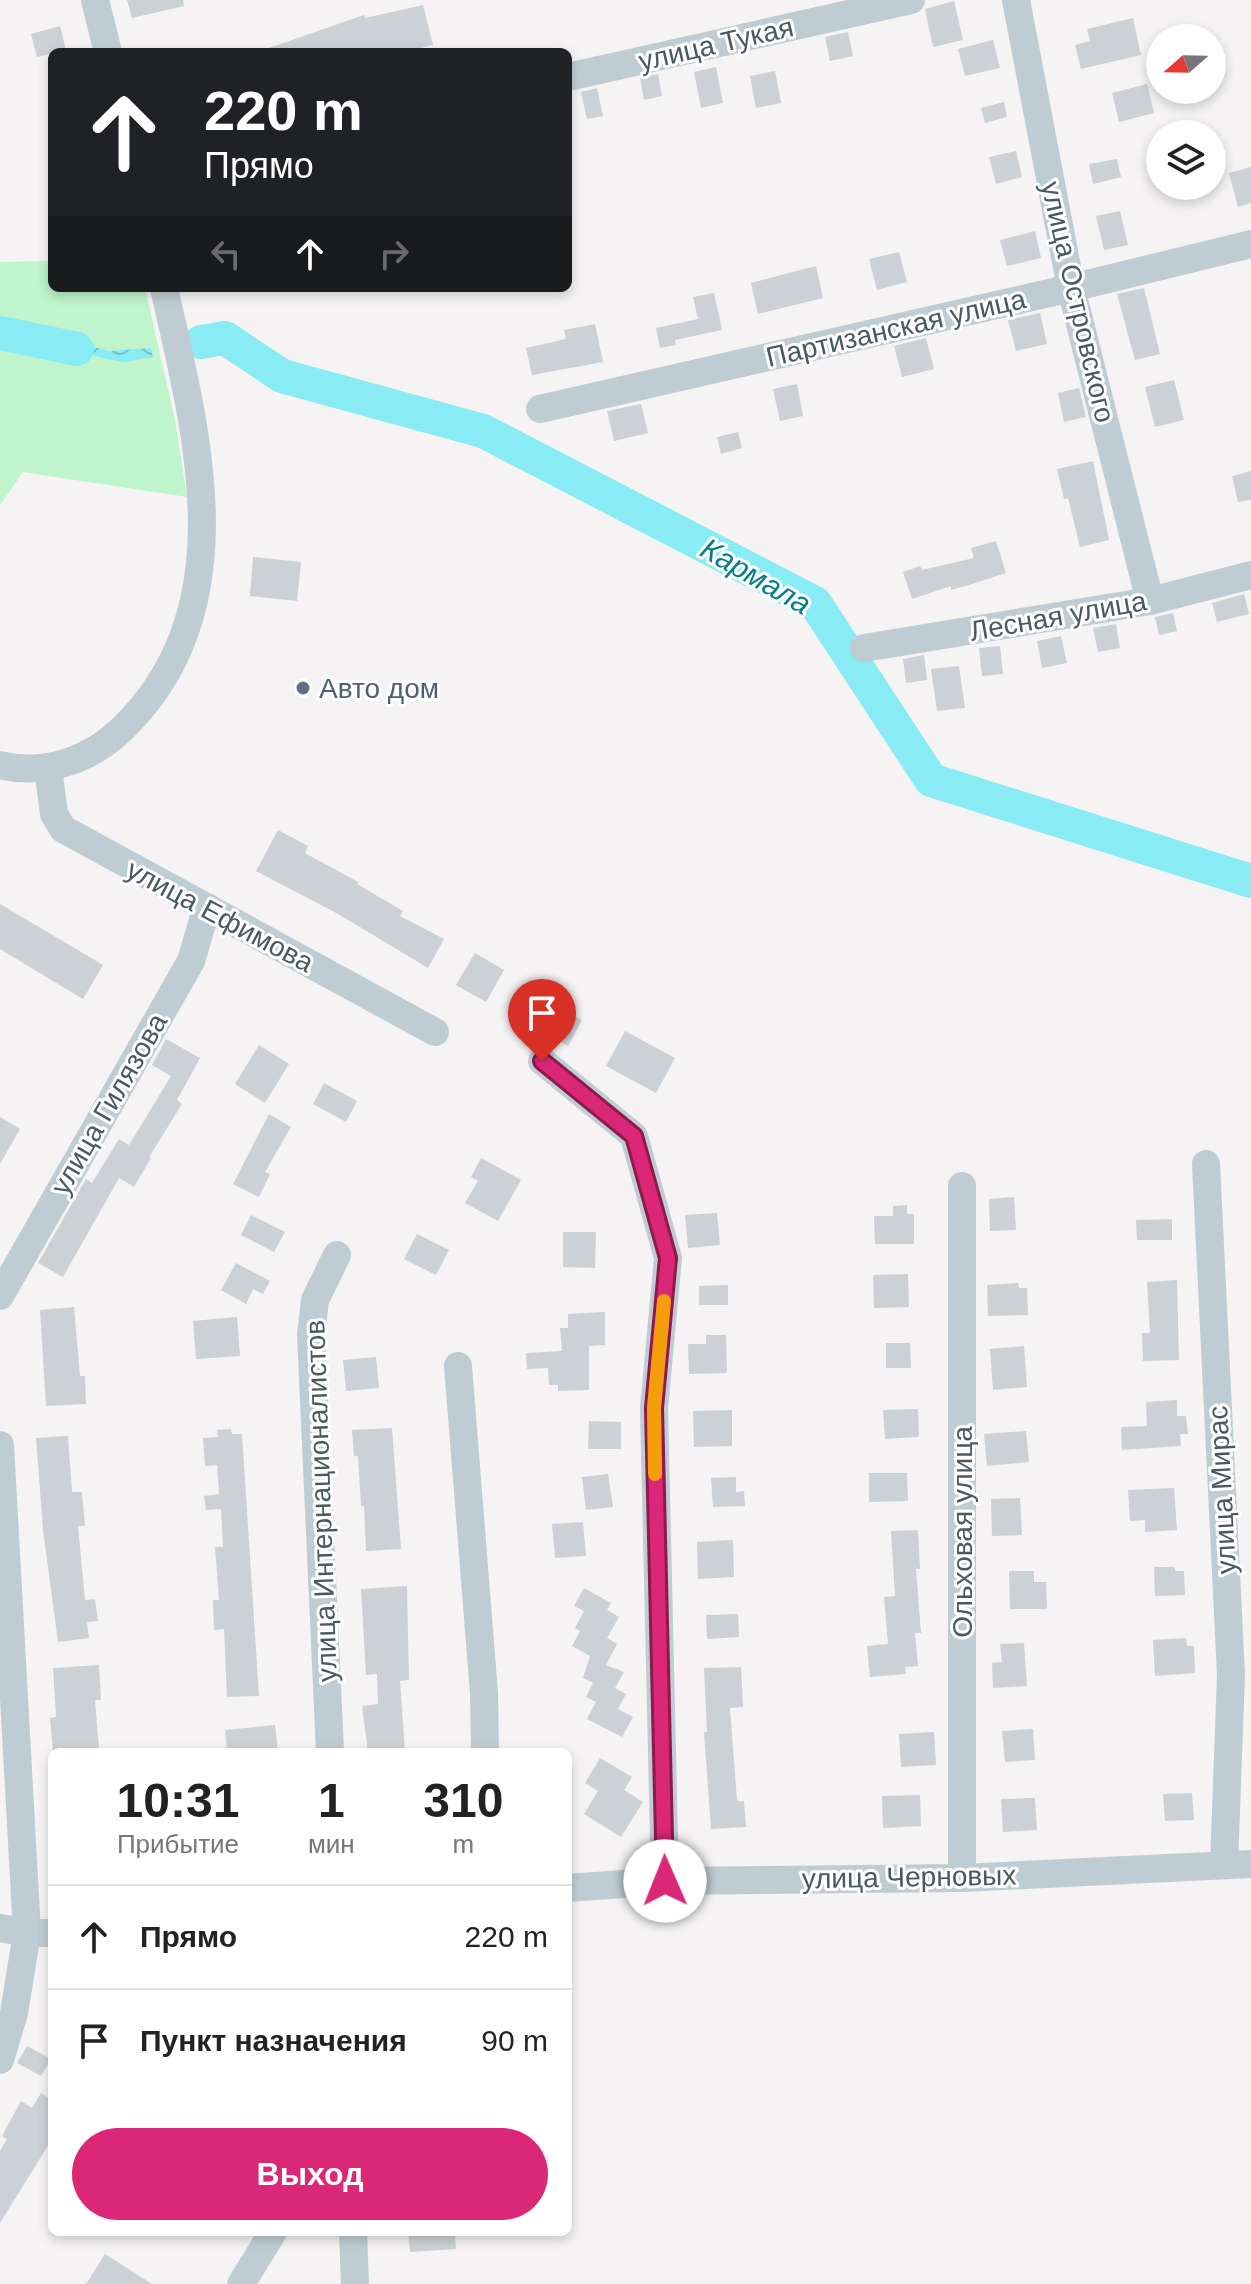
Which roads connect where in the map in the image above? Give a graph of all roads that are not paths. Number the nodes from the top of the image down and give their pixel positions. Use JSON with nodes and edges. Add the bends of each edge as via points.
{"nodes":[{"id":1,"x":95,"y":0,"type":"edge"},
{"id":2,"x":911,"y":0,"type":"edge"},
{"id":3,"x":1016,"y":0,"type":"edge"},
{"id":4,"x":107,"y":48,"type":"edge"},
{"id":5,"x":572,"y":76,"type":"edge"},
{"id":6,"x":1251,"y":244,"type":"edge"},
{"id":7,"x":1071,"y":288,"type":"junction"},
{"id":8,"x":166,"y":298,"type":"edge"},
{"id":9,"x":540,"y":409,"type":"dead end"},
{"id":10,"x":1251,"y":575,"type":"edge"},
{"id":11,"x":1150,"y":601,"type":"junction"},
{"id":12,"x":864,"y":648,"type":"dead end"},
{"id":13,"x":0,"y":765,"type":"edge"},
{"id":14,"x":48,"y":768,"type":"junction"},
{"id":15,"x":207,"y":907,"type":"junction"},
{"id":16,"x":435,"y":1032,"type":"dead end"},
{"id":17,"x":542,"y":1061,"type":"dead end"},
{"id":18,"x":1206,"y":1164,"type":"dead end"},
{"id":19,"x":962,"y":1186,"type":"dead end"},
{"id":20,"x":337,"y":1255,"type":"dead end"},
{"id":21,"x":0,"y":1296,"type":"edge"},
{"id":22,"x":458,"y":1366,"type":"dead end"},
{"id":23,"x":0,"y":1445,"type":"edge"},
{"id":24,"x":330,"y":1748,"type":"edge"},
{"id":25,"x":485,"y":1748,"type":"edge"},
{"id":26,"x":1238,"y":1865,"type":"edge"},
{"id":27,"x":962,"y":1878,"type":"junction"},
{"id":28,"x":665,"y":1881,"type":"junction"},
{"id":29,"x":572,"y":1888,"type":"edge"},
{"id":30,"x":26,"y":1932,"type":"edge"},
{"id":31,"x":0,"y":2060,"type":"edge"},
{"id":32,"x":271,"y":2236,"type":"edge"},
{"id":33,"x":353,"y":2236,"type":"edge"},
{"id":34,"x":241,"y":2284,"type":"edge"},
{"id":35,"x":355,"y":2284,"type":"edge"}],
"edges":[{"from":1,"to":4,"type":"street"},
{"from":2,"to":5,"type":"street","name":"улица Тукая"},
{"from":3,"to":7,"type":"street","name":"улица Островского"},
{"from":6,"to":7,"type":"street","name":"Партизанская улица"},
{"from":7,"to":9,"type":"street","name":"Партизанская улица"},
{"from":7,"to":11,"type":"street","name":"улица Островского"},
{"from":8,"to":14,"type":"street","via":[[202,485],[203,537],[190,615],[154,693],[109,742]]},
{"from":10,"to":11,"type":"street","name":"Лесная улица"},
{"from":11,"to":12,"type":"street","name":"Лесная улица"},
{"from":13,"to":14,"type":"street"},
{"from":14,"to":15,"type":"street","name":"улица Ефимова","via":[[54,814],[63,829]]},
{"from":15,"to":16,"type":"street","name":"улица Ефимова"},
{"from":15,"to":21,"type":"street","name":"улица Гилязова","via":[[191,961]]},
{"from":17,"to":28,"type":"street","via":[[634,1136],[668,1258],[654,1408]]},
{"from":18,"to":26,"type":"street","name":"улица Мирас"},
{"from":19,"to":27,"type":"street","name":"Ольховая улица"},
{"from":20,"to":24,"type":"street","name":"улица Интернационалистов","via":[[315,1300],[311,1335]]},
{"from":22,"to":25,"type":"street"},
{"from":23,"to":30,"type":"street"},
{"from":26,"to":27,"type":"street","name":"улица Черновых"},
{"from":27,"to":28,"type":"street","name":"улица Черновых"},
{"from":28,"to":29,"type":"street","name":"улица Черновых"},
{"from":30,"to":31,"type":"street","via":[[14,2013]]},
{"from":32,"to":34,"type":"street"},
{"from":33,"to":35,"type":"street"}]}
